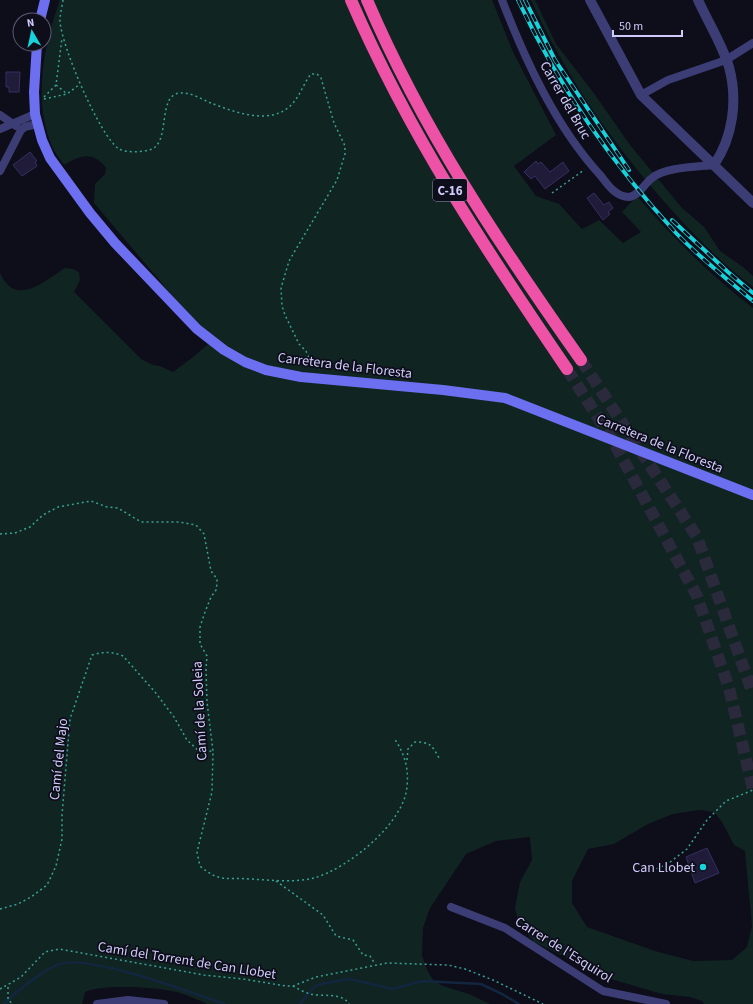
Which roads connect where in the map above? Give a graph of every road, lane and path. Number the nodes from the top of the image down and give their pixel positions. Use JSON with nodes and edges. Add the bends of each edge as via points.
{"nodes":[{"id":1,"x":46,"y":0,"type":"edge"},
{"id":2,"x":63,"y":0,"type":"edge"},
{"id":3,"x":351,"y":0,"type":"edge"},
{"id":4,"x":367,"y":0,"type":"edge"},
{"id":5,"x":502,"y":0,"type":"edge"},
{"id":6,"x":590,"y":0,"type":"edge"},
{"id":7,"x":698,"y":0,"type":"edge"},
{"id":8,"x":42,"y":12,"type":"edge"},
{"id":9,"x":63,"y":36,"type":"junction"},
{"id":10,"x":753,"y":43,"type":"edge"},
{"id":11,"x":36,"y":52,"type":"edge"},
{"id":12,"x":726,"y":60,"type":"junction"},
{"id":13,"x":56,"y":84,"type":"junction"},
{"id":14,"x":80,"y":84,"type":"junction"},
{"id":15,"x":67,"y":94,"type":"junction"},
{"id":16,"x":641,"y":95,"type":"junction"},
{"id":17,"x":0,"y":115,"type":"edge"},
{"id":18,"x":36,"y":119,"type":"junction"},
{"id":19,"x":14,"y":124,"type":"junction"},
{"id":20,"x":0,"y":129,"type":"edge"},
{"id":21,"x":21,"y":130,"type":"junction"},
{"id":22,"x":714,"y":165,"type":"junction"},
{"id":23,"x":591,"y":166,"type":"junction"},
{"id":24,"x":0,"y":171,"type":"edge"},
{"id":25,"x":552,"y":193,"type":"dead end"},
{"id":26,"x":753,"y":203,"type":"edge"},
{"id":27,"x":581,"y":360,"type":"tunnel mouth"},
{"id":28,"x":567,"y":370,"type":"tunnel mouth"},
{"id":29,"x":321,"y":380,"type":"junction"},
{"id":30,"x":753,"y":495,"type":"edge"},
{"id":31,"x":0,"y":534,"type":"edge"},
{"id":32,"x":394,"y":738,"type":"dead end"},
{"id":33,"x":213,"y":751,"type":"junction"},
{"id":34,"x":439,"y":758,"type":"dead end"},
{"id":35,"x":406,"y":762,"type":"junction"},
{"id":36,"x":753,"y":790,"type":"edge"},
{"id":37,"x":652,"y":871,"type":"dead end"},
{"id":38,"x":276,"y":881,"type":"junction"},
{"id":39,"x":452,"y":907,"type":"dead end"},
{"id":40,"x":0,"y":909,"type":"edge"},
{"id":41,"x":376,"y":965,"type":"junction"},
{"id":42,"x":8,"y":986,"type":"junction"},
{"id":43,"x":293,"y":986,"type":"junction"},
{"id":44,"x":0,"y":990,"type":"edge"},
{"id":45,"x":12,"y":1004,"type":"edge"},
{"id":46,"x":96,"y":1004,"type":"edge"},
{"id":47,"x":164,"y":1004,"type":"edge"},
{"id":48,"x":350,"y":1004,"type":"edge"},
{"id":49,"x":544,"y":1004,"type":"edge"},
{"id":50,"x":666,"y":1004,"type":"edge"}],
"edges":[{"from":1,"to":8,"type":"main road"},
{"from":2,"to":9,"type":"path","via":[[60,20]]},
{"from":3,"to":28,"type":"highway","number":"C-16","via":[[428,154],[479,239]]},
{"from":4,"to":27,"type":"highway","number":"C-16","via":[[393,56],[448,160],[512,262]]},
{"from":5,"to":23,"type":"street","name":"Carrer del Bruc","via":[[538,82],[564,129]]},
{"from":6,"to":16,"type":"street"},
{"from":7,"to":12,"type":"street"},
{"from":9,"to":13,"type":"path"},
{"from":9,"to":14,"type":"path"},
{"from":10,"to":12,"type":"street"},
{"from":11,"to":18,"type":"main road","name":"Carretera de la Floresta","via":[[34,92]]},
{"from":12,"to":16,"type":"street","via":[[668,80]]},
{"from":12,"to":22,"type":"street","via":[[734,99],[732,118],[722,152]]},
{"from":13,"to":15,"type":"path"},
{"from":13,"to":15,"type":"path","via":[[42,100]]},
{"from":14,"to":15,"type":"path"},
{"from":14,"to":29,"type":"path","via":[[113,144],[121,150],[131,152],[150,150],[156,146],[160,140],[169,100],[178,93],[189,93],[227,109],[256,116],[269,116],[284,112],[291,106],[310,74],[317,74],[321,78],[334,123],[345,146],[345,154],[337,180],[290,261],[281,288],[284,315]]},
{"from":16,"to":22,"type":"street"},
{"from":17,"to":19,"type":"street"},
{"from":18,"to":19,"type":"street"},
{"from":18,"to":21,"type":"street"},
{"from":18,"to":29,"type":"main road","name":"Carretera de la Floresta","via":[[50,158],[90,213],[197,329],[224,350],[255,366],[278,373]]},
{"from":19,"to":20,"type":"street"},
{"from":19,"to":21,"type":"street"},
{"from":21,"to":24,"type":"street"},
{"from":22,"to":23,"type":"street","name":"Carrer del Bruc","via":[[660,173],[636,195],[629,197],[614,191]]},
{"from":22,"to":26,"type":"street"},
{"from":23,"to":25,"type":"path"},
{"from":29,"to":30,"type":"main road","name":"Carretera de la Floresta","via":[[505,398]]},
{"from":31,"to":33,"type":"path","name":"Camí de la Soleia","via":[[15,533],[30,527],[43,515],[58,507],[91,501],[118,508],[141,522],[179,522],[196,525],[204,534],[211,571],[217,579],[216,590],[200,628],[200,644],[207,656],[208,708]]},
{"from":32,"to":35,"type":"path","via":[[403,751]]},
{"from":33,"to":38,"type":"path","name":"Camí de la Soleia","via":[[212,792],[197,852],[200,866],[213,877]]},
{"from":33,"to":40,"type":"path","name":"Camí del Majo","via":[[200,752],[188,740],[155,692],[122,656],[115,652],[92,656],[70,719],[62,839],[56,866],[47,885],[18,904]]},
{"from":34,"to":35,"type":"path","via":[[433,747],[426,742],[415,742],[408,749]]},
{"from":35,"to":38,"type":"path","name":"Camí de la Soleia","via":[[407,787],[402,806],[378,839],[341,867],[314,878]]},
{"from":36,"to":37,"type":"path","via":[[726,801],[707,820],[688,849],[669,863]]},
{"from":38,"to":41,"type":"path","via":[[323,915],[336,936],[353,940],[363,956],[370,956]]},
{"from":39,"to":50,"type":"street","name":"Carrer de l'Esquirol","via":[[505,928],[603,991]]},
{"from":41,"to":43,"type":"path","name":"Camí del Torrent de Can Llobet","via":[[316,977]]},
{"from":41,"to":49,"type":"path","name":"Camí del Torrent de Can Llobet","via":[[398,962],[453,966],[493,980]]},
{"from":42,"to":43,"type":"path","name":"Camí del Torrent de Can Llobet","via":[[45,952],[59,948],[204,975]]},
{"from":42,"to":44,"type":"path","name":"Camí del Torrent de Can Llobet"},
{"from":42,"to":45,"type":"path","via":[[8,999]]},
{"from":43,"to":48,"type":"path","via":[[309,993],[336,996]]},
{"from":46,"to":47,"type":"street","via":[[128,1000]]}]}
